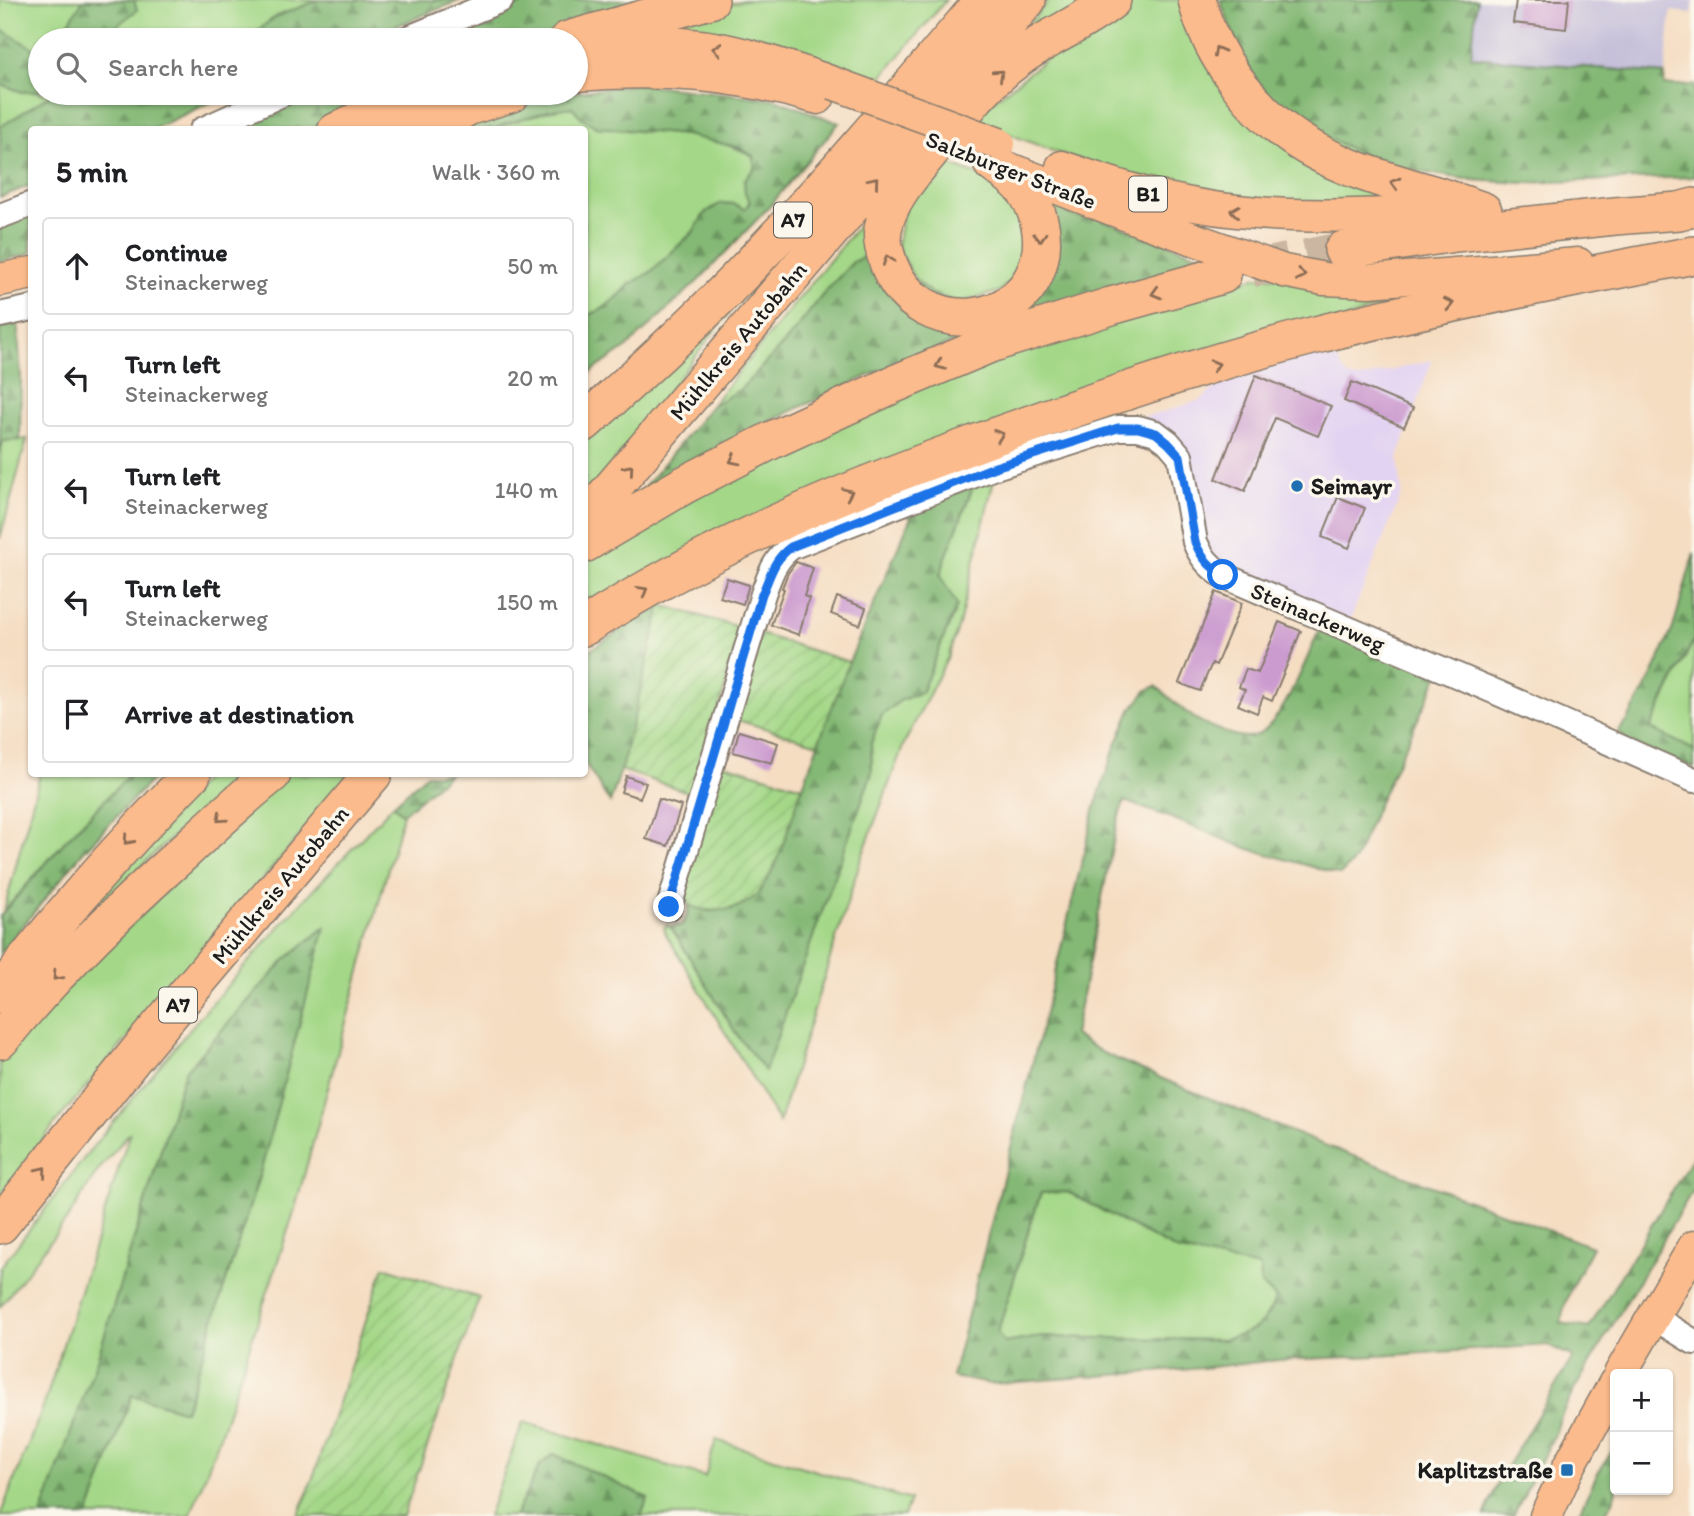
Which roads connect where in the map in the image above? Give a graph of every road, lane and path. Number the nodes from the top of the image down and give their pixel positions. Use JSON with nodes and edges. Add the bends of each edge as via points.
{"nodes":[{"id":1,"x":501,"y":0,"type":"edge"},
{"id":2,"x":710,"y":0,"type":"edge"},
{"id":3,"x":964,"y":0,"type":"edge"},
{"id":4,"x":984,"y":0,"type":"edge"},
{"id":5,"x":1027,"y":0,"type":"edge"},
{"id":6,"x":1112,"y":0,"type":"edge"},
{"id":7,"x":1198,"y":0,"type":"edge"},
{"id":8,"x":433,"y":28,"type":"edge"},
{"id":9,"x":588,"y":34,"type":"edge"},
{"id":10,"x":588,"y":45,"type":"edge"},
{"id":11,"x":588,"y":74,"type":"edge"},
{"id":12,"x":826,"y":90,"type":"junction"},
{"id":13,"x":257,"y":105,"type":"edge"},
{"id":14,"x":384,"y":105,"type":"edge"},
{"id":15,"x":440,"y":105,"type":"edge"},
{"id":16,"x":473,"y":105,"type":"edge"},
{"id":17,"x":211,"y":126,"type":"edge"},
{"id":18,"x":342,"y":126,"type":"edge"},
{"id":19,"x":389,"y":126,"type":"edge"},
{"id":20,"x":436,"y":126,"type":"edge"},
{"id":21,"x":992,"y":156,"type":"junction"},
{"id":22,"x":1694,"y":200,"type":"edge"},
{"id":23,"x":28,"y":206,"type":"edge"},
{"id":24,"x":1694,"y":207,"type":"edge"},
{"id":25,"x":1483,"y":211,"type":"junction"},
{"id":26,"x":0,"y":216,"type":"edge"},
{"id":27,"x":1343,"y":250,"type":"tunnel mouth"},
{"id":28,"x":1694,"y":254,"type":"edge"},
{"id":29,"x":28,"y":274,"type":"edge"},
{"id":30,"x":1222,"y":275,"type":"tunnel mouth"},
{"id":31,"x":0,"y":280,"type":"edge"},
{"id":32,"x":28,"y":309,"type":"edge"},
{"id":33,"x":0,"y":314,"type":"edge"},
{"id":34,"x":588,"y":390,"type":"edge"},
{"id":35,"x":588,"y":419,"type":"edge"},
{"id":36,"x":588,"y":516,"type":"edge"},
{"id":37,"x":588,"y":542,"type":"edge"},
{"id":38,"x":588,"y":625,"type":"edge"},
{"id":39,"x":189,"y":777,"type":"edge"},
{"id":40,"x":269,"y":777,"type":"edge"},
{"id":41,"x":373,"y":779,"type":"edge"},
{"id":42,"x":1694,"y":780,"type":"edge"},
{"id":43,"x":669,"y":907,"type":"dead end"},
{"id":44,"x":0,"y":994,"type":"edge"},
{"id":45,"x":0,"y":1040,"type":"edge"},
{"id":46,"x":0,"y":1225,"type":"edge"},
{"id":47,"x":1694,"y":1247,"type":"edge"},
{"id":48,"x":1653,"y":1317,"type":"junction"},
{"id":49,"x":1694,"y":1342,"type":"edge"},
{"id":50,"x":1623,"y":1369,"type":"edge"},
{"id":51,"x":1610,"y":1391,"type":"edge"},
{"id":52,"x":1546,"y":1516,"type":"edge"}],
"edges":[{"from":1,"to":8,"type":"street"},
{"from":2,"to":9,"type":"highway"},
{"from":3,"to":34,"type":"highway","via":[[751,242],[645,349]]},
{"from":4,"to":35,"type":"highway","name":"Mühlkreis Autobahn","number":"A7","via":[[888,115],[758,258]]},
{"from":36,"to":5,"type":"highway","name":"Mühlkreis Autobahn","number":"A7","one_way":true},
{"from":21,"to":6,"type":"highway","one_way":true,"via":[[1023,188],[1037,216],[1042,244],[1036,270],[1021,293],[993,312],[944,316],[914,300],[893,274],[883,244],[891,206],[904,184],[997,75]]},
{"from":25,"to":7,"type":"highway","one_way":true,"via":[[1340,164],[1277,125],[1230,73]]},
{"from":12,"to":10,"type":"main road","name":"Salzburger Straße","number":"B1","one_way":true,"via":[[783,65],[723,50],[636,43]]},
{"from":11,"to":12,"type":"main road","name":"Salzburger Straße","number":"B1","via":[[645,71],[709,75]]},
{"from":12,"to":21,"type":"main road","name":"Salzburger Straße","number":"B1","bridge":true},
{"from":13,"to":17,"type":"street"},
{"from":14,"to":18,"type":"main road"},
{"from":15,"to":19,"type":"main road"},
{"from":16,"to":20,"type":"highway"},
{"from":25,"to":21,"type":"main road","name":"Salzburger Straße","number":"B1","one_way":true,"via":[[1303,216],[1237,212],[1181,203]]},
{"from":21,"to":28,"type":"main road","name":"Salzburger Straße","number":"B1","one_way":true,"via":[[1213,247],[1313,277],[1380,280]]},
{"from":22,"to":25,"type":"main road","name":"Salzburger Straße","number":"B1"},
{"from":23,"to":26,"type":"street"},
{"from":24,"to":27,"type":"highway"},
{"from":38,"to":28,"type":"highway","one_way":true,"via":[[741,539],[853,490],[1044,418],[1309,337]]},
{"from":29,"to":31,"type":"main road"},
{"from":30,"to":37,"type":"highway","one_way":true,"via":[[990,344],[892,385],[684,485]]},
{"from":32,"to":33,"type":"street"},
{"from":39,"to":44,"type":"highway","one_way":true,"via":[[86,887]]},
{"from":40,"to":45,"type":"highway","one_way":true,"via":[[145,887]]},
{"from":46,"to":41,"type":"highway","name":"Mühlkreis Autobahn","number":"A7","one_way":true,"via":[[146,1042]]},
{"from":42,"to":43,"type":"street","name":"Steinackerweg","via":[[1223,575],[1200,555],[1195,542],[1180,456],[1156,433],[1118,428],[992,468],[781,554],[762,594]]},
{"from":47,"to":48,"type":"main road"},
{"from":48,"to":49,"type":"street"},
{"from":48,"to":50,"type":"main road"},
{"from":51,"to":52,"type":"main road"}]}
